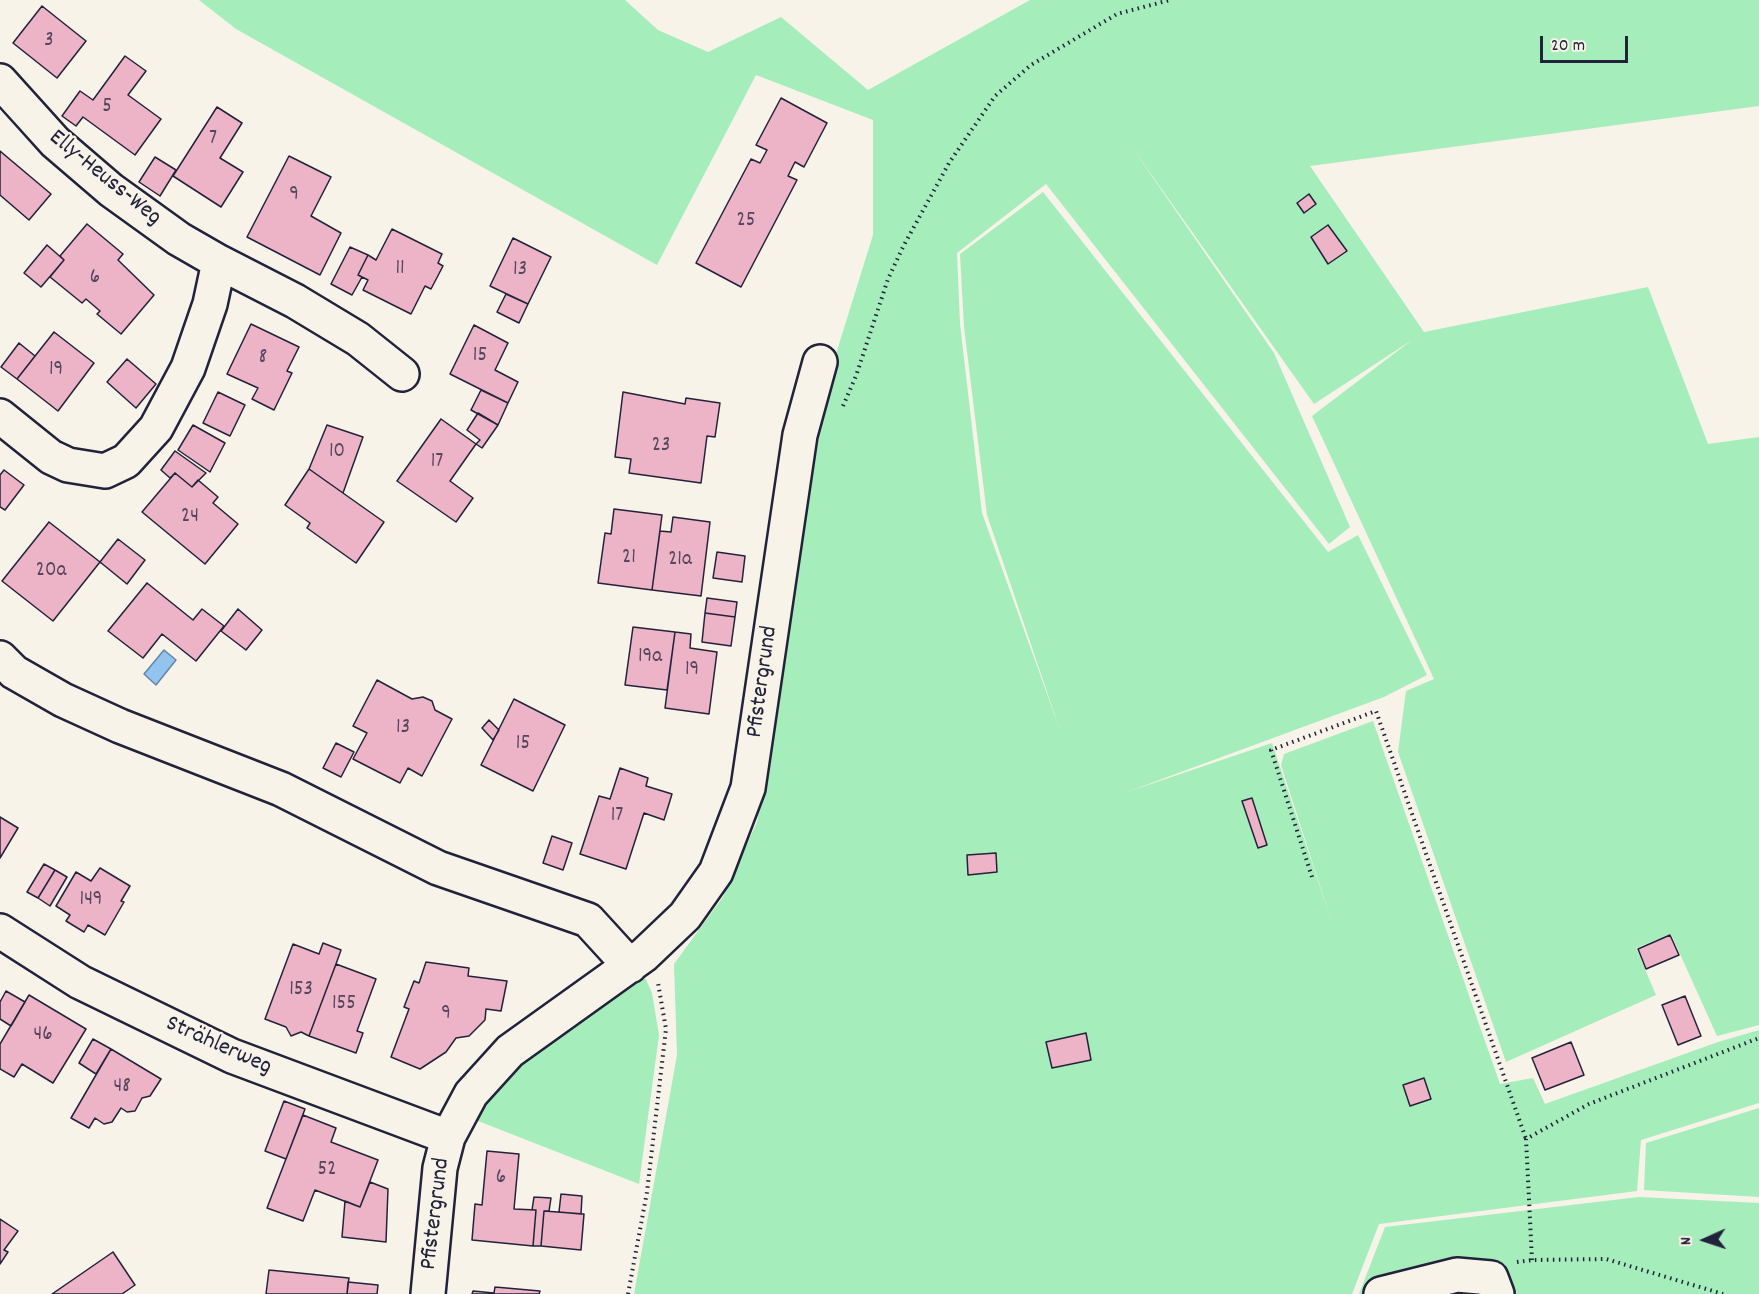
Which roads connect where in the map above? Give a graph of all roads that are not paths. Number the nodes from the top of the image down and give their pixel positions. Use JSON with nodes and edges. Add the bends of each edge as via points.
{"nodes":[{"id":1,"x":0,"y":81,"type":"edge"},
{"id":2,"x":219,"y":262,"type":"junction"},
{"id":3,"x":820,"y":362,"type":"dead end"},
{"id":4,"x":402,"y":374,"type":"dead end"},
{"id":5,"x":0,"y":416,"type":"edge"},
{"id":6,"x":0,"y":658,"type":"edge"},
{"id":7,"x":0,"y":931,"type":"edge"},
{"id":8,"x":637,"y":961,"type":"junction"},
{"id":9,"x":448,"y":1137,"type":"junction"},
{"id":10,"x":1494,"y":1286,"type":"edge"},
{"id":11,"x":428,"y":1294,"type":"edge"},
{"id":12,"x":1381,"y":1294,"type":"edge"}],
"edges":[{"from":1,"to":2,"type":"street","name":"Elly-Heuss-Weg","via":[[55,142],[111,190],[179,239]]},
{"from":2,"to":4,"type":"street","name":"Elly-Heuss-Weg","via":[[358,339]]},
{"from":2,"to":5,"type":"street","via":[[198,346],[156,428],[117,468],[96,470],[68,465],[51,457]]},
{"from":3,"to":8,"type":"street","name":"Pfistergrund","via":[[800,435],[748,788],[716,872],[685,916]]},
{"from":6,"to":8,"type":"street","via":[[14,672],[101,717],[280,789],[438,868],[588,920]]},
{"from":7,"to":9,"type":"street","name":"Strählerweg","via":[[80,982],[232,1056]]},
{"from":8,"to":9,"type":"street","name":"Pfistergrund","via":[[510,1051],[471,1094]]},
{"from":9,"to":11,"type":"street","name":"Pfistergrund","via":[[440,1168]]},
{"from":10,"to":12,"type":"street","via":[[1457,1275]]}]}
